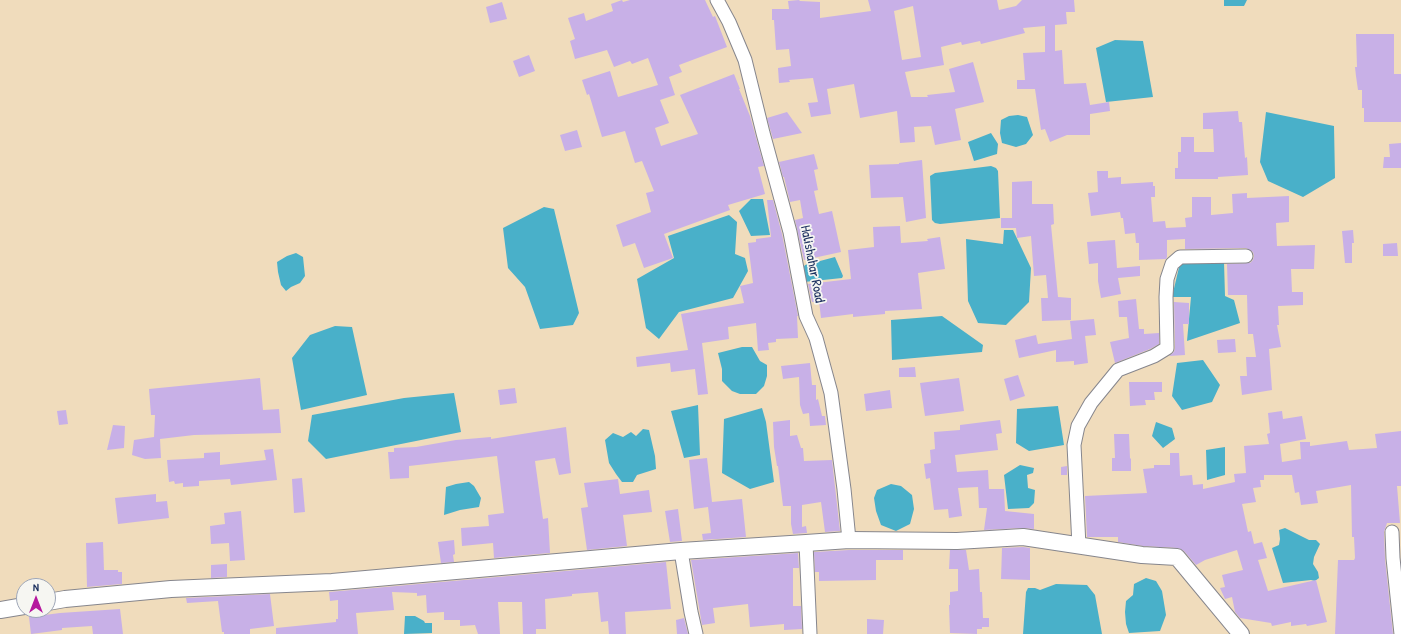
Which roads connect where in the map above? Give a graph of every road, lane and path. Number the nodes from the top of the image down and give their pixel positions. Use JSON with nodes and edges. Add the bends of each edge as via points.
{"nodes":[{"id":1,"x":717,"y":0,"type":"edge"},
{"id":2,"x":1246,"y":256,"type":"dead end"},
{"id":3,"x":1392,"y":532,"type":"dead end"},
{"id":4,"x":849,"y":540,"type":"junction"},
{"id":5,"x":806,"y":543,"type":"junction"},
{"id":6,"x":1079,"y":546,"type":"junction"},
{"id":7,"x":681,"y":551,"type":"junction"},
{"id":8,"x":56,"y":601,"type":"edge"},
{"id":9,"x":16,"y":607,"type":"edge"},
{"id":10,"x":0,"y":610,"type":"edge"},
{"id":11,"x":696,"y":634,"type":"edge"},
{"id":12,"x":810,"y":634,"type":"edge"},
{"id":13,"x":1241,"y":634,"type":"edge"},
{"id":14,"x":1401,"y":634,"type":"edge"}],
"edges":[{"from":1,"to":4,"type":"street","name":"Halishahar Road","via":[[745,60],[788,225],[806,316],[816,338],[831,393]]},
{"from":2,"to":6,"type":"street","via":[[1180,257],[1172,264],[1166,291],[1167,348],[1118,370],[1091,403],[1078,426],[1074,445]]},
{"from":3,"to":14,"type":"street"},
{"from":4,"to":5,"type":"street"},
{"from":4,"to":6,"type":"street","via":[[957,541],[1023,537]]},
{"from":5,"to":7,"type":"street"},
{"from":5,"to":12,"type":"street"},
{"from":6,"to":13,"type":"street","via":[[1177,557]]},
{"from":7,"to":8,"type":"street","via":[[332,582],[164,590]]},
{"from":7,"to":11,"type":"street"},
{"from":9,"to":10,"type":"street"}]}
